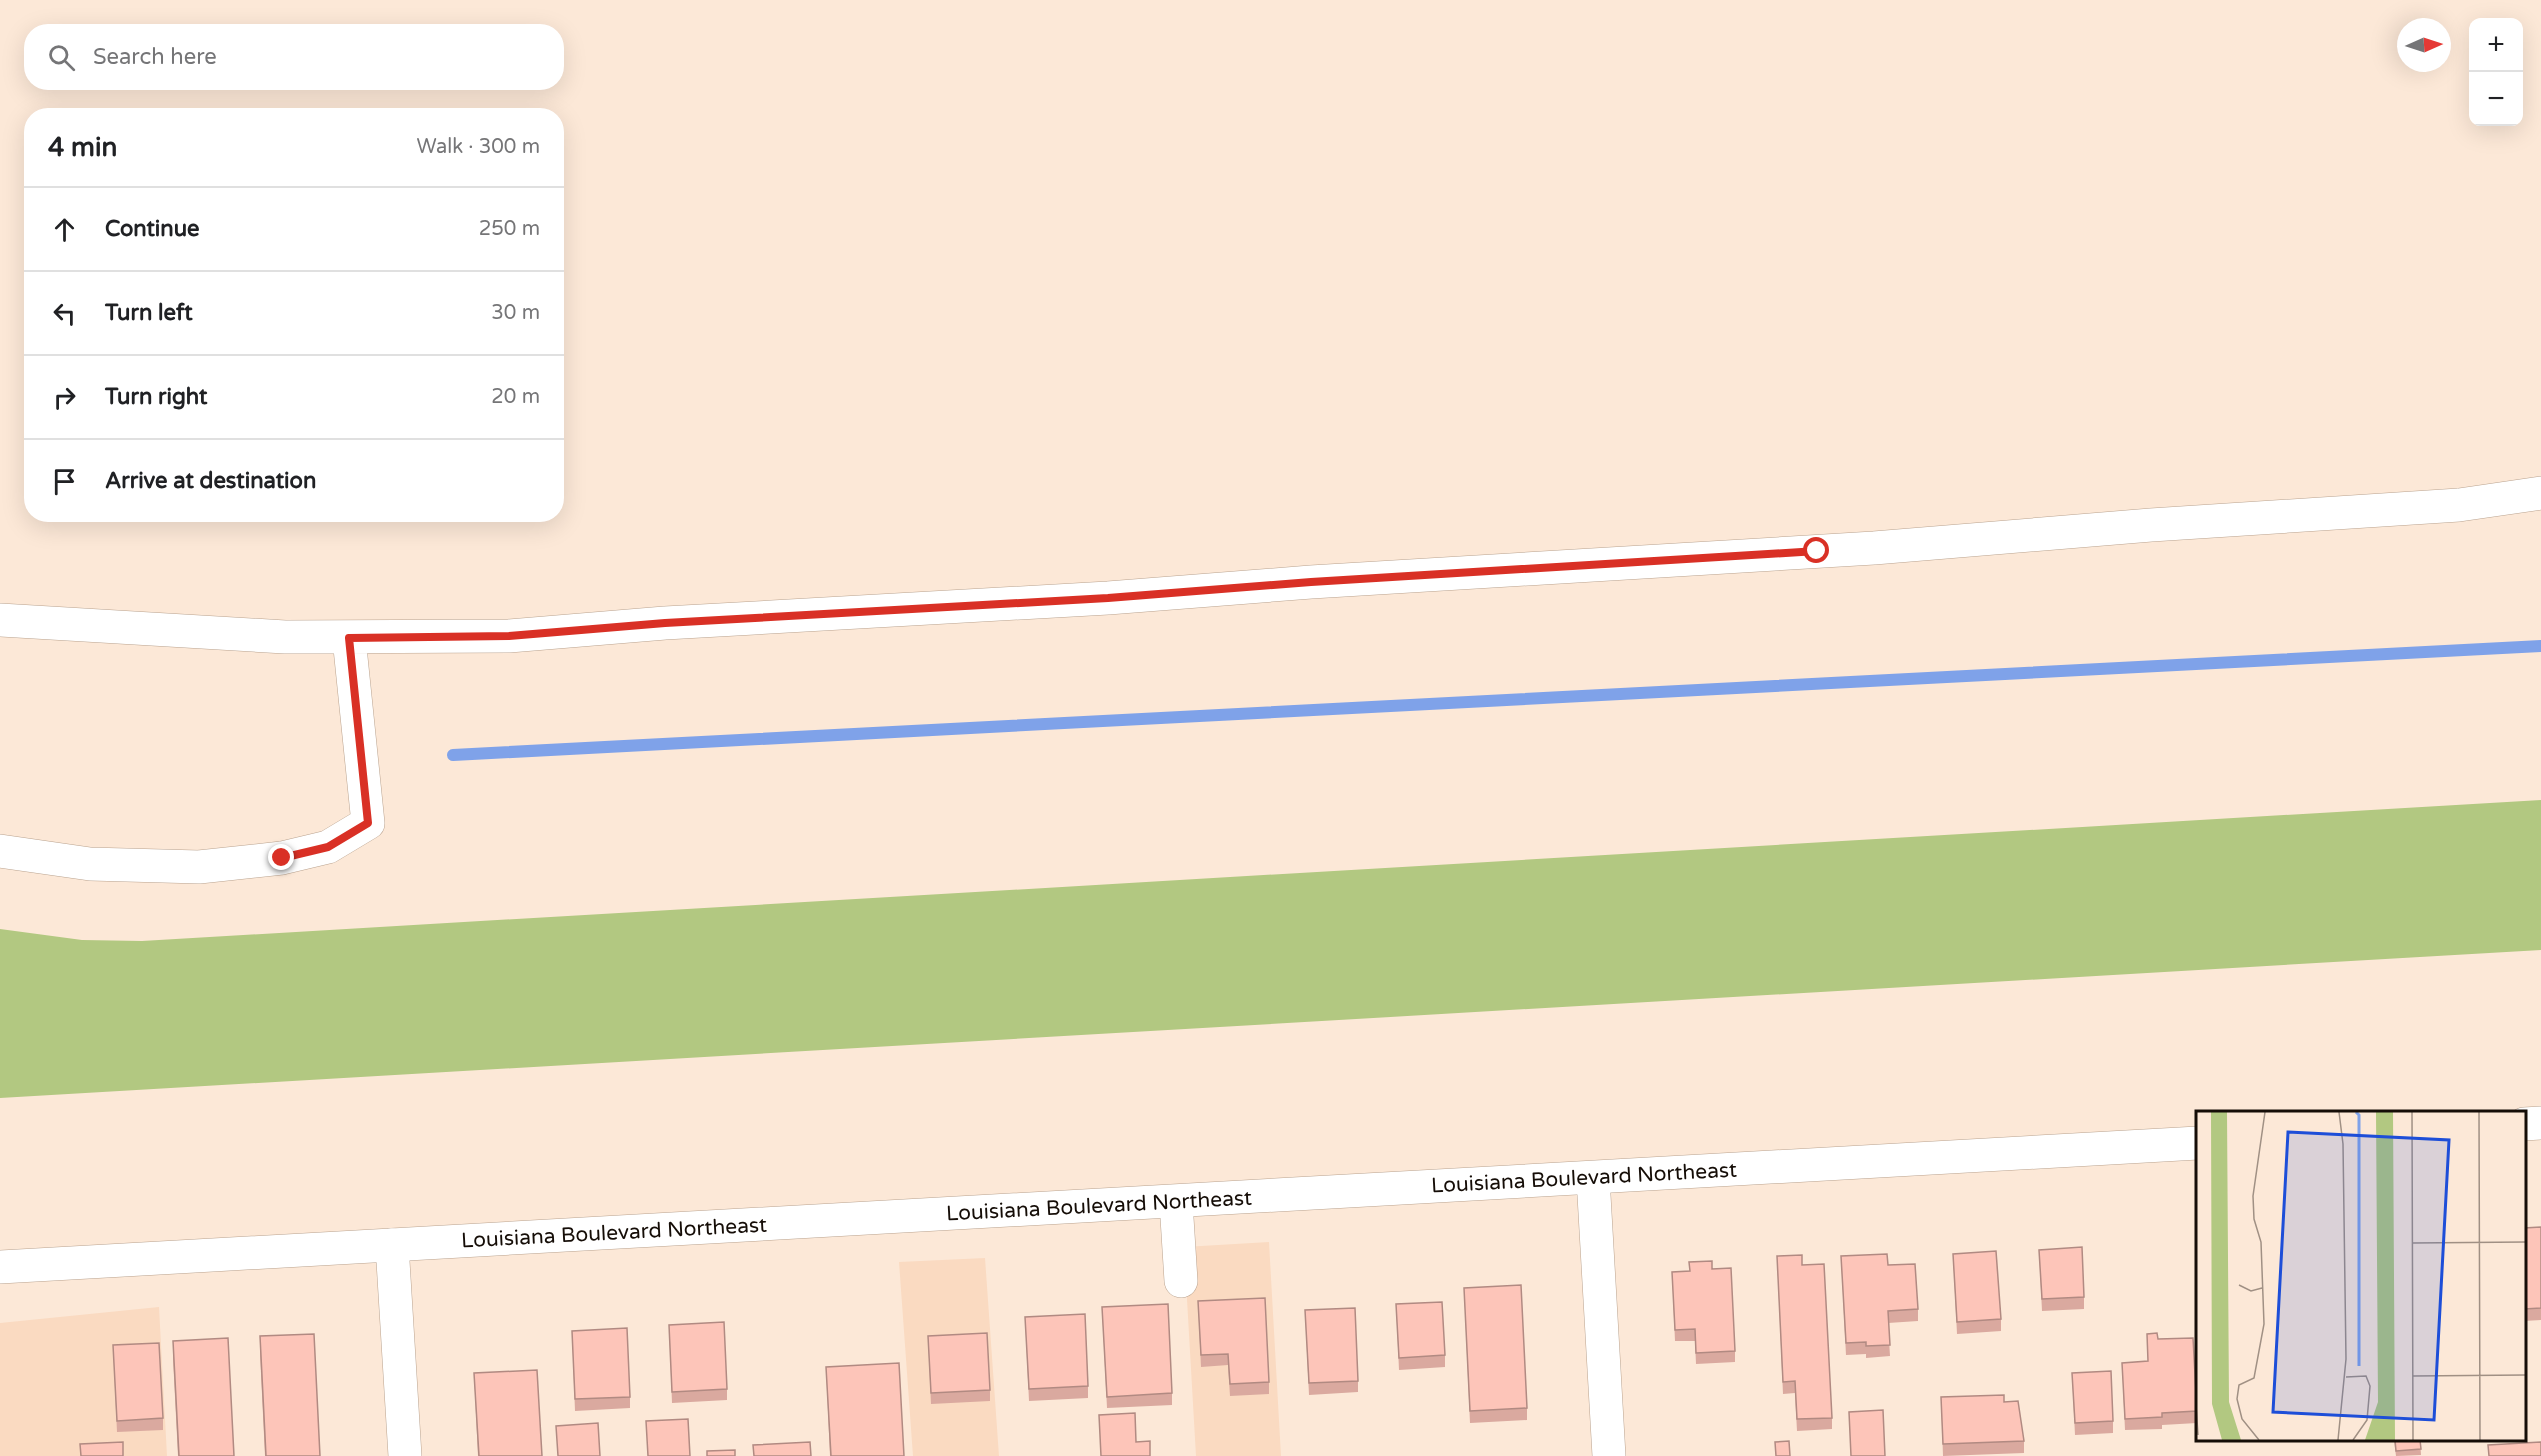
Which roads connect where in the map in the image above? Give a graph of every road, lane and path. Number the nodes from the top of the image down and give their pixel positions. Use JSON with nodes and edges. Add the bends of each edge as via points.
{"nodes":[{"id":1,"x":2541,"y":493,"type":"edge"},
{"id":2,"x":0,"y":620,"type":"edge"},
{"id":3,"x":349,"y":638,"type":"junction"},
{"id":4,"x":0,"y":851,"type":"edge"},
{"id":5,"x":2541,"y":1123,"type":"edge"},
{"id":6,"x":2526,"y":1124,"type":"edge"},
{"id":7,"x":2196,"y":1143,"type":"edge"},
{"id":8,"x":1593,"y":1178,"type":"junction"},
{"id":9,"x":1176,"y":1202,"type":"junction"},
{"id":10,"x":392,"y":1245,"type":"junction"},
{"id":11,"x":0,"y":1267,"type":"edge"},
{"id":12,"x":1180,"y":1281,"type":"dead end"},
{"id":13,"x":405,"y":1456,"type":"edge"},
{"id":14,"x":1609,"y":1456,"type":"edge"}],
"edges":[{"from":1,"to":3,"type":"main road","via":[[2458,505],[1874,548],[509,636]]},
{"from":2,"to":3,"type":"main road"},
{"from":3,"to":4,"type":"main road","via":[[368,823],[328,847],[282,858],[199,867],[90,864]]},
{"from":5,"to":6,"type":"main road"},
{"from":7,"to":8,"type":"main road","name":"Louisiana Boulevard Northeast"},
{"from":8,"to":9,"type":"main road","name":"Louisiana Boulevard Northeast"},
{"from":8,"to":14,"type":"main road"},
{"from":9,"to":10,"type":"main road","name":"Louisiana Boulevard Northeast"},
{"from":9,"to":12,"type":"main road"},
{"from":10,"to":11,"type":"main road","name":"Louisiana Boulevard Northeast"},
{"from":10,"to":13,"type":"main road"}]}
